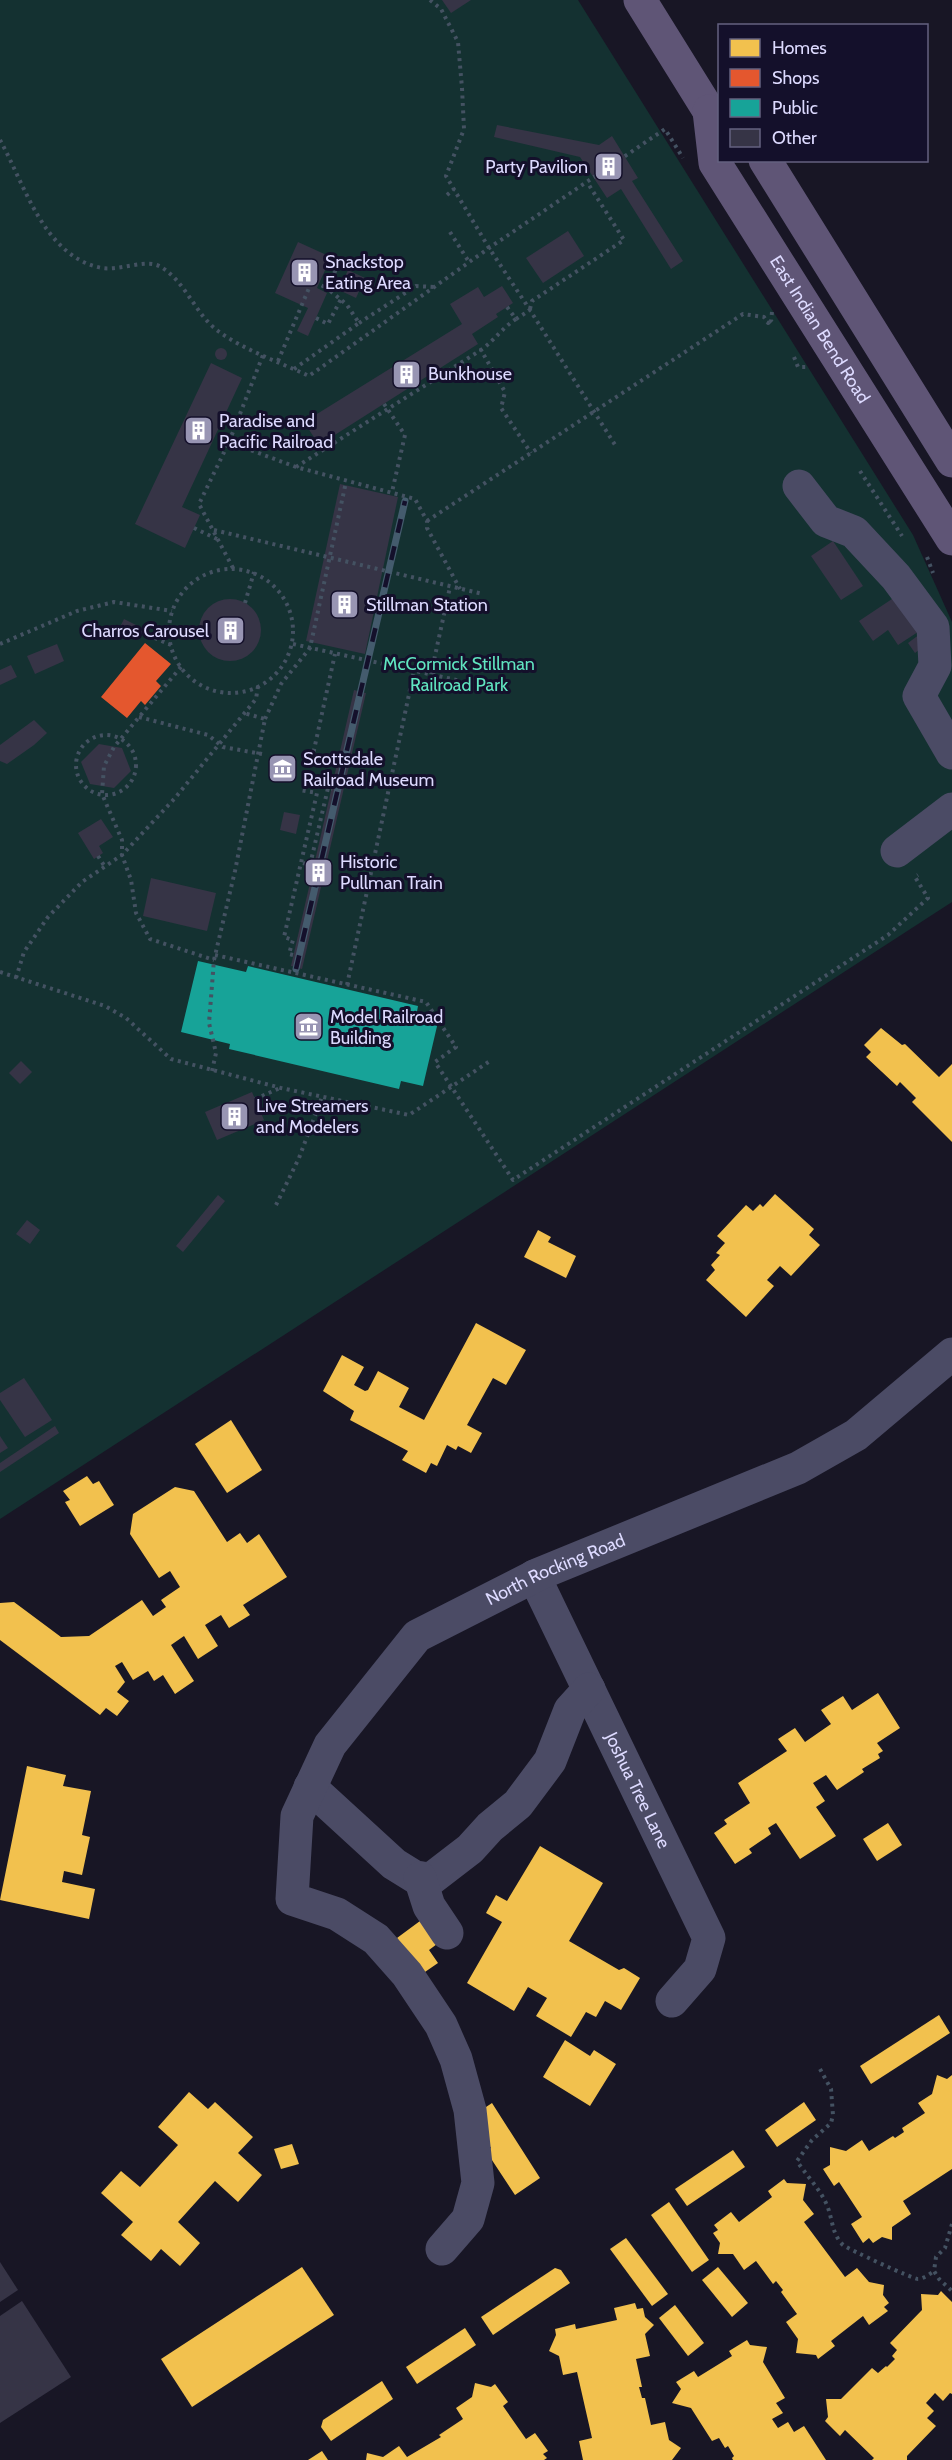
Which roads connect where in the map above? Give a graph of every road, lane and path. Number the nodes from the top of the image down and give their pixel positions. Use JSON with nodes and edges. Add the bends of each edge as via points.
{"nodes":[{"id":1,"x":430,"y":0,"type":"edge"},
{"id":2,"x":640,"y":0,"type":"edge"},
{"id":3,"x":714,"y":115,"type":"edge"},
{"id":4,"x":665,"y":129,"type":"dead end"},
{"id":5,"x":0,"y":140,"type":"edge"},
{"id":6,"x":766,"y":162,"type":"edge"},
{"id":7,"x":587,"y":182,"type":"junction"},
{"id":8,"x":454,"y":189,"type":"junction"},
{"id":9,"x":447,"y":195,"type":"dead end"},
{"id":10,"x":450,"y":232,"type":"dead end"},
{"id":11,"x":489,"y":248,"type":"junction"},
{"id":12,"x":341,"y":259,"type":"dead end"},
{"id":13,"x":469,"y":262,"type":"junction"},
{"id":14,"x":434,"y":287,"type":"junction"},
{"id":15,"x":327,"y":288,"type":"junction"},
{"id":16,"x":340,"y":299,"type":"junction"},
{"id":17,"x":507,"y":307,"type":"dead end"},
{"id":18,"x":530,"y":310,"type":"junction"},
{"id":19,"x":316,"y":318,"type":"dead end"},
{"id":20,"x":516,"y":319,"type":"junction"},
{"id":21,"x":771,"y":321,"type":"dead end"},
{"id":22,"x":359,"y":323,"type":"junction"},
{"id":23,"x":481,"y":350,"type":"junction"},
{"id":24,"x":263,"y":355,"type":"junction"},
{"id":25,"x":278,"y":361,"type":"junction"},
{"id":26,"x":294,"y":369,"type":"junction"},
{"id":27,"x":386,"y":406,"type":"junction"},
{"id":28,"x":594,"y":412,"type":"junction"},
{"id":29,"x":229,"y":442,"type":"junction"},
{"id":30,"x":617,"y":448,"type":"dead end"},
{"id":31,"x":531,"y":453,"type":"junction"},
{"id":32,"x":952,"y":461,"type":"edge"},
{"id":33,"x":296,"y":467,"type":"junction"},
{"id":34,"x":860,"y":471,"type":"dead end"},
{"id":35,"x":346,"y":482,"type":"junction"},
{"id":36,"x":799,"y":486,"type":"dead end"},
{"id":37,"x":392,"y":492,"type":"junction"},
{"id":38,"x":427,"y":521,"type":"junction"},
{"id":39,"x":194,"y":528,"type":"dead end"},
{"id":40,"x":213,"y":530,"type":"junction"},
{"id":41,"x":902,"y":537,"type":"dead end"},
{"id":42,"x":218,"y":539,"type":"junction"},
{"id":43,"x":952,"y":539,"type":"edge"},
{"id":44,"x":329,"y":557,"type":"junction"},
{"id":45,"x":921,"y":565,"type":"dead end"},
{"id":46,"x":930,"y":565,"type":"dead end"},
{"id":47,"x":233,"y":568,"type":"junction"},
{"id":48,"x":254,"y":572,"type":"junction"},
{"id":49,"x":450,"y":587,"type":"junction"},
{"id":50,"x":460,"y":589,"type":"junction"},
{"id":51,"x":483,"y":594,"type":"dead end"},
{"id":52,"x":246,"y":603,"type":"dead end"},
{"id":53,"x":172,"y":611,"type":"junction"},
{"id":54,"x":134,"y":629,"type":"dead end"},
{"id":55,"x":0,"y":644,"type":"edge"},
{"id":56,"x":293,"y":644,"type":"junction"},
{"id":57,"x":171,"y":645,"type":"junction"},
{"id":58,"x":310,"y":648,"type":"junction"},
{"id":59,"x":335,"y":654,"type":"junction"},
{"id":60,"x":182,"y":667,"type":"junction"},
{"id":61,"x":414,"y":671,"type":"junction"},
{"id":62,"x":431,"y":674,"type":"junction"},
{"id":63,"x":461,"y":681,"type":"dead end"},
{"id":64,"x":258,"y":686,"type":"junction"},
{"id":65,"x":244,"y":713,"type":"junction"},
{"id":66,"x":139,"y":717,"type":"junction"},
{"id":67,"x":266,"y":719,"type":"junction"},
{"id":68,"x":121,"y":739,"type":"junction"},
{"id":69,"x":219,"y":742,"type":"junction"},
{"id":70,"x":260,"y":753,"type":"junction"},
{"id":71,"x":952,"y":753,"type":"edge"},
{"id":72,"x":312,"y":759,"type":"dead end"},
{"id":73,"x":332,"y":789,"type":"dead end"},
{"id":74,"x":299,"y":790,"type":"dead end"},
{"id":75,"x":102,"y":794,"type":"junction"},
{"id":76,"x":952,"y":809,"type":"edge"},
{"id":77,"x":897,"y":851,"type":"dead end"},
{"id":78,"x":122,"y":855,"type":"junction"},
{"id":79,"x":99,"y":856,"type":"dead end"},
{"id":80,"x":303,"y":863,"type":"junction"},
{"id":81,"x":105,"y":867,"type":"junction"},
{"id":82,"x":924,"y":870,"type":"dead end"},
{"id":83,"x":293,"y":955,"type":"dead end"},
{"id":84,"x":214,"y":957,"type":"junction"},
{"id":85,"x":0,"y":972,"type":"edge"},
{"id":86,"x":16,"y":978,"type":"junction"},
{"id":87,"x":347,"y":985,"type":"junction"},
{"id":88,"x":490,"y":1061,"type":"dead end"},
{"id":89,"x":212,"y":1071,"type":"junction"},
{"id":90,"x":451,"y":1087,"type":"junction"},
{"id":91,"x":281,"y":1088,"type":"junction"},
{"id":92,"x":322,"y":1097,"type":"junction"},
{"id":93,"x":255,"y":1099,"type":"dead end"},
{"id":94,"x":276,"y":1205,"type":"dead end"},
{"id":95,"x":952,"y":1354,"type":"edge"},
{"id":96,"x":534,"y":1576,"type":"junction"},
{"id":97,"x":589,"y":1689,"type":"junction"},
{"id":98,"x":310,"y":1787,"type":"junction"},
{"id":99,"x":420,"y":1878,"type":"junction"},
{"id":100,"x":447,"y":1934,"type":"dead end"},
{"id":101,"x":672,"y":2001,"type":"dead end"},
{"id":102,"x":820,"y":2069,"type":"dead end"},
{"id":103,"x":952,"y":2224,"type":"edge"},
{"id":104,"x":442,"y":2249,"type":"dead end"},
{"id":105,"x":934,"y":2271,"type":"junction"},
{"id":106,"x":952,"y":2291,"type":"edge"}],
"edges":[{"from":1,"to":8,"type":"path","via":[[444,7],[458,42],[464,129],[446,176]]},
{"from":2,"to":3,"type":"main road","name":"East Indian Bend Road"},
{"from":3,"to":43,"type":"main road","name":"East Indian Bend Road","via":[[715,162]]},
{"from":4,"to":7,"type":"path"},
{"from":5,"to":24,"type":"path","via":[[42,222],[66,249],[102,268],[158,265],[181,285],[218,331]]},
{"from":6,"to":32,"type":"main road"},
{"from":7,"to":11,"type":"path"},
{"from":7,"to":18,"type":"path","via":[[624,240],[532,301]]},
{"from":8,"to":9,"type":"path"},
{"from":8,"to":11,"type":"path"},
{"from":10,"to":13,"type":"path"},
{"from":11,"to":13,"type":"path"},
{"from":11,"to":18,"type":"path"},
{"from":12,"to":15,"type":"path"},
{"from":13,"to":14,"type":"path"},
{"from":14,"to":22,"type":"path","via":[[416,286]]},
{"from":14,"to":26,"type":"path","via":[[309,376]]},
{"from":15,"to":16,"type":"path"},
{"from":15,"to":25,"type":"path","via":[[312,281]]},
{"from":16,"to":19,"type":"path","via":[[327,324]]},
{"from":16,"to":22,"type":"path"},
{"from":17,"to":20,"type":"path"},
{"from":18,"to":20,"type":"path"},
{"from":18,"to":28,"type":"path"},
{"from":20,"to":23,"type":"path"},
{"from":21,"to":28,"type":"path","via":[[743,314]]},
{"from":22,"to":26,"type":"path"},
{"from":23,"to":27,"type":"path"},
{"from":23,"to":31,"type":"path","via":[[505,392],[501,408]]},
{"from":24,"to":25,"type":"path"},
{"from":24,"to":29,"type":"path"},
{"from":25,"to":26,"type":"path"},
{"from":27,"to":33,"type":"path"},
{"from":27,"to":37,"type":"path","via":[[405,435]]},
{"from":28,"to":30,"type":"path"},
{"from":28,"to":31,"type":"path"},
{"from":29,"to":33,"type":"path"},
{"from":29,"to":40,"type":"path","via":[[200,504]]},
{"from":31,"to":38,"type":"path"},
{"from":33,"to":35,"type":"path"},
{"from":34,"to":41,"type":"path"},
{"from":35,"to":37,"type":"path"},
{"from":35,"to":44,"type":"path"},
{"from":36,"to":71,"type":"street","via":[[826,521],[854,532],[896,577],[933,627],[935,666],[919,696]]},
{"from":37,"to":38,"type":"path","via":[[415,499]]},
{"from":38,"to":50,"type":"path","via":[[427,528]]},
{"from":39,"to":42,"type":"path"},
{"from":40,"to":42,"type":"path"},
{"from":40,"to":44,"type":"path"},
{"from":42,"to":47,"type":"path"},
{"from":44,"to":49,"type":"path"},
{"from":44,"to":58,"type":"path"},
{"from":45,"to":46,"type":"path"},
{"from":47,"to":48,"type":"path"},
{"from":47,"to":53,"type":"path","via":[[211,571],[192,582]]},
{"from":48,"to":52,"type":"path"},
{"from":48,"to":56,"type":"path","via":[[273,583],[286,600],[293,621]]},
{"from":49,"to":50,"type":"path"},
{"from":49,"to":62,"type":"path"},
{"from":50,"to":51,"type":"path"},
{"from":53,"to":55,"type":"path","via":[[114,602],[77,611]]},
{"from":53,"to":57,"type":"path"},
{"from":54,"to":57,"type":"path"},
{"from":56,"to":58,"type":"path"},
{"from":56,"to":64,"type":"path","via":[[285,663],[271,680]]},
{"from":57,"to":60,"type":"path"},
{"from":58,"to":59,"type":"path"},
{"from":58,"to":67,"type":"path","via":[[281,684]]},
{"from":59,"to":61,"type":"path"},
{"from":59,"to":72,"type":"path"},
{"from":60,"to":64,"type":"path","via":[[190,678],[209,689],[230,693]]},
{"from":60,"to":66,"type":"path"},
{"from":61,"to":62,"type":"path"},
{"from":61,"to":87,"type":"path"},
{"from":62,"to":63,"type":"path"},
{"from":64,"to":65,"type":"path","via":[[256,699]]},
{"from":65,"to":67,"type":"path"},
{"from":65,"to":69,"type":"path"},
{"from":66,"to":68,"type":"path"},
{"from":66,"to":69,"type":"path","via":[[208,735]]},
{"from":67,"to":70,"type":"path"},
{"from":68,"to":75,"type":"path","via":[[104,766]]},
{"from":68,"to":75,"type":"path","via":[[134,754],[135,775],[122,790]]},
{"from":68,"to":75,"type":"path","via":[[101,735],[91,739],[78,755],[78,776],[84,785]]},
{"from":69,"to":70,"type":"path","via":[[223,747]]},
{"from":69,"to":78,"type":"path","via":[[175,798]]},
{"from":70,"to":84,"type":"path"},
{"from":73,"to":80,"type":"path","via":[[328,788],[310,865]]},
{"from":74,"to":80,"type":"path","via":[[317,794]]},
{"from":75,"to":78,"type":"path","via":[[122,840]]},
{"from":76,"to":77,"type":"street"},
{"from":78,"to":81,"type":"path"},
{"from":78,"to":84,"type":"path","via":[[131,879],[136,914],[150,939]]},
{"from":79,"to":81,"type":"path"},
{"from":80,"to":83,"type":"path","via":[[284,937],[293,940]]},
{"from":81,"to":86,"type":"path","via":[[82,882],[48,916],[24,952]]},
{"from":82,"to":90,"type":"path","via":[[915,878],[928,898],[888,935],[513,1180]]},
{"from":84,"to":87,"type":"path"},
{"from":84,"to":89,"type":"path","via":[[209,1023],[216,1053]]},
{"from":85,"to":86,"type":"path"},
{"from":86,"to":89,"type":"path","via":[[105,1006],[126,1018],[171,1059]]},
{"from":87,"to":90,"type":"path","via":[[426,1002],[456,1047],[435,1062]]},
{"from":88,"to":90,"type":"path"},
{"from":89,"to":91,"type":"path"},
{"from":90,"to":92,"type":"path","via":[[409,1116]]},
{"from":91,"to":92,"type":"path"},
{"from":91,"to":93,"type":"path"},
{"from":92,"to":94,"type":"path"},
{"from":95,"to":96,"type":"street","name":"North Rocking Road","via":[[856,1435],[798,1468]]},
{"from":96,"to":97,"type":"street","name":"Joshua Tree Lane"},
{"from":96,"to":98,"type":"street","name":"North Rocking Road","via":[[417,1636],[330,1745]]},
{"from":97,"to":99,"type":"street","via":[[570,1710],[550,1761],[518,1804],[450,1866],[431,1879]]},
{"from":97,"to":101,"type":"street","name":"Joshua Tree Lane","via":[[709,1938],[700,1969]]},
{"from":98,"to":99,"type":"street","via":[[394,1864]]},
{"from":98,"to":104,"type":"street","name":"North Rocking Road","via":[[297,1816],[292,1899],[337,1914],[376,1939],[407,1974],[441,2025],[456,2059],[470,2110],[478,2183],[468,2219]]},
{"from":99,"to":100,"type":"street","via":[[429,1906]]},
{"from":102,"to":105,"type":"path","via":[[831,2089],[831,2123],[797,2161],[826,2202],[833,2232],[844,2246],[893,2267],[906,2277],[919,2279]]},
{"from":103,"to":105,"type":"path","via":[[945,2248],[936,2257]]},
{"from":105,"to":106,"type":"path"}]}
